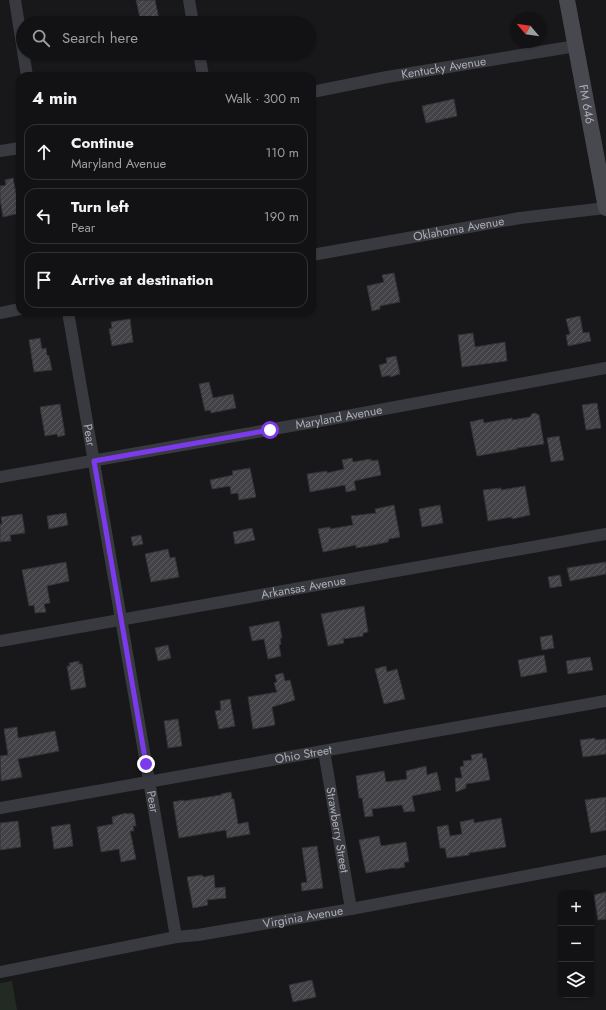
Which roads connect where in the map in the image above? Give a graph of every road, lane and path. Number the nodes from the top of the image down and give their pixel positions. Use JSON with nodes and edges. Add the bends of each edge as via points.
{"nodes":[{"id":1,"x":15,"y":0,"type":"edge"},
{"id":2,"x":189,"y":0,"type":"edge"},
{"id":3,"x":567,"y":0,"type":"edge"},
{"id":4,"x":18,"y":16,"type":"edge"},
{"id":5,"x":192,"y":16,"type":"edge"},
{"id":6,"x":576,"y":46,"type":"junction"},
{"id":7,"x":24,"y":60,"type":"edge"},
{"id":8,"x":200,"y":60,"type":"edge"},
{"id":9,"x":26,"y":72,"type":"edge"},
{"id":10,"x":202,"y":72,"type":"edge"},
{"id":11,"x":316,"y":91,"type":"edge"},
{"id":12,"x":16,"y":149,"type":"edge"},
{"id":13,"x":0,"y":151,"type":"edge"},
{"id":14,"x":606,"y":208,"type":"edge"},
{"id":15,"x":316,"y":255,"type":"edge"},
{"id":16,"x":16,"y":310,"type":"edge"},
{"id":17,"x":0,"y":313,"type":"edge"},
{"id":18,"x":69,"y":316,"type":"edge"},
{"id":19,"x":606,"y":368,"type":"edge"},
{"id":20,"x":94,"y":461,"type":"junction"},
{"id":21,"x":0,"y":477,"type":"edge"},
{"id":22,"x":606,"y":534,"type":"edge"},
{"id":23,"x":122,"y":620,"type":"junction"},
{"id":24,"x":0,"y":641,"type":"edge"},
{"id":25,"x":606,"y":701,"type":"edge"},
{"id":26,"x":324,"y":751,"type":"junction"},
{"id":27,"x":149,"y":782,"type":"junction"},
{"id":28,"x":0,"y":808,"type":"edge"},
{"id":29,"x":606,"y":861,"type":"edge"},
{"id":30,"x":351,"y":909,"type":"junction"},
{"id":31,"x":176,"y":937,"type":"junction"},
{"id":32,"x":0,"y":972,"type":"edge"}],
"edges":[{"from":1,"to":4,"type":"street"},
{"from":2,"to":5,"type":"street"},
{"from":3,"to":6,"type":"main road","name":"FM 646","number":"FM 646"},
{"from":6,"to":11,"type":"street","name":"Kentucky Avenue"},
{"from":6,"to":14,"type":"main road","name":"FM 646","number":"FM 646"},
{"from":7,"to":9,"type":"street"},
{"from":8,"to":10,"type":"street"},
{"from":12,"to":13,"type":"street"},
{"from":14,"to":15,"type":"street","name":"Oklahoma Avenue","via":[[520,218]]},
{"from":16,"to":17,"type":"street"},
{"from":18,"to":20,"type":"street","name":"Pear"},
{"from":19,"to":20,"type":"street","name":"Maryland Avenue"},
{"from":20,"to":21,"type":"street","name":"Maryland Avenue"},
{"from":20,"to":23,"type":"street","name":"Pear"},
{"from":22,"to":23,"type":"street","name":"Arkansas Avenue"},
{"from":23,"to":24,"type":"street","name":"Arkansas Avenue"},
{"from":23,"to":27,"type":"street","name":"Pear"},
{"from":25,"to":26,"type":"street","name":"Ohio Street"},
{"from":26,"to":27,"type":"street","name":"Ohio Street"},
{"from":26,"to":30,"type":"street","name":"Strawberry Street"},
{"from":27,"to":28,"type":"street","name":"Ohio Street"},
{"from":27,"to":31,"type":"street","name":"Pear"},
{"from":29,"to":30,"type":"street","name":"Virginia Avenue"},
{"from":30,"to":31,"type":"street","name":"Virginia Avenue"},
{"from":31,"to":32,"type":"street","name":"Virginia Avenue"}]}
